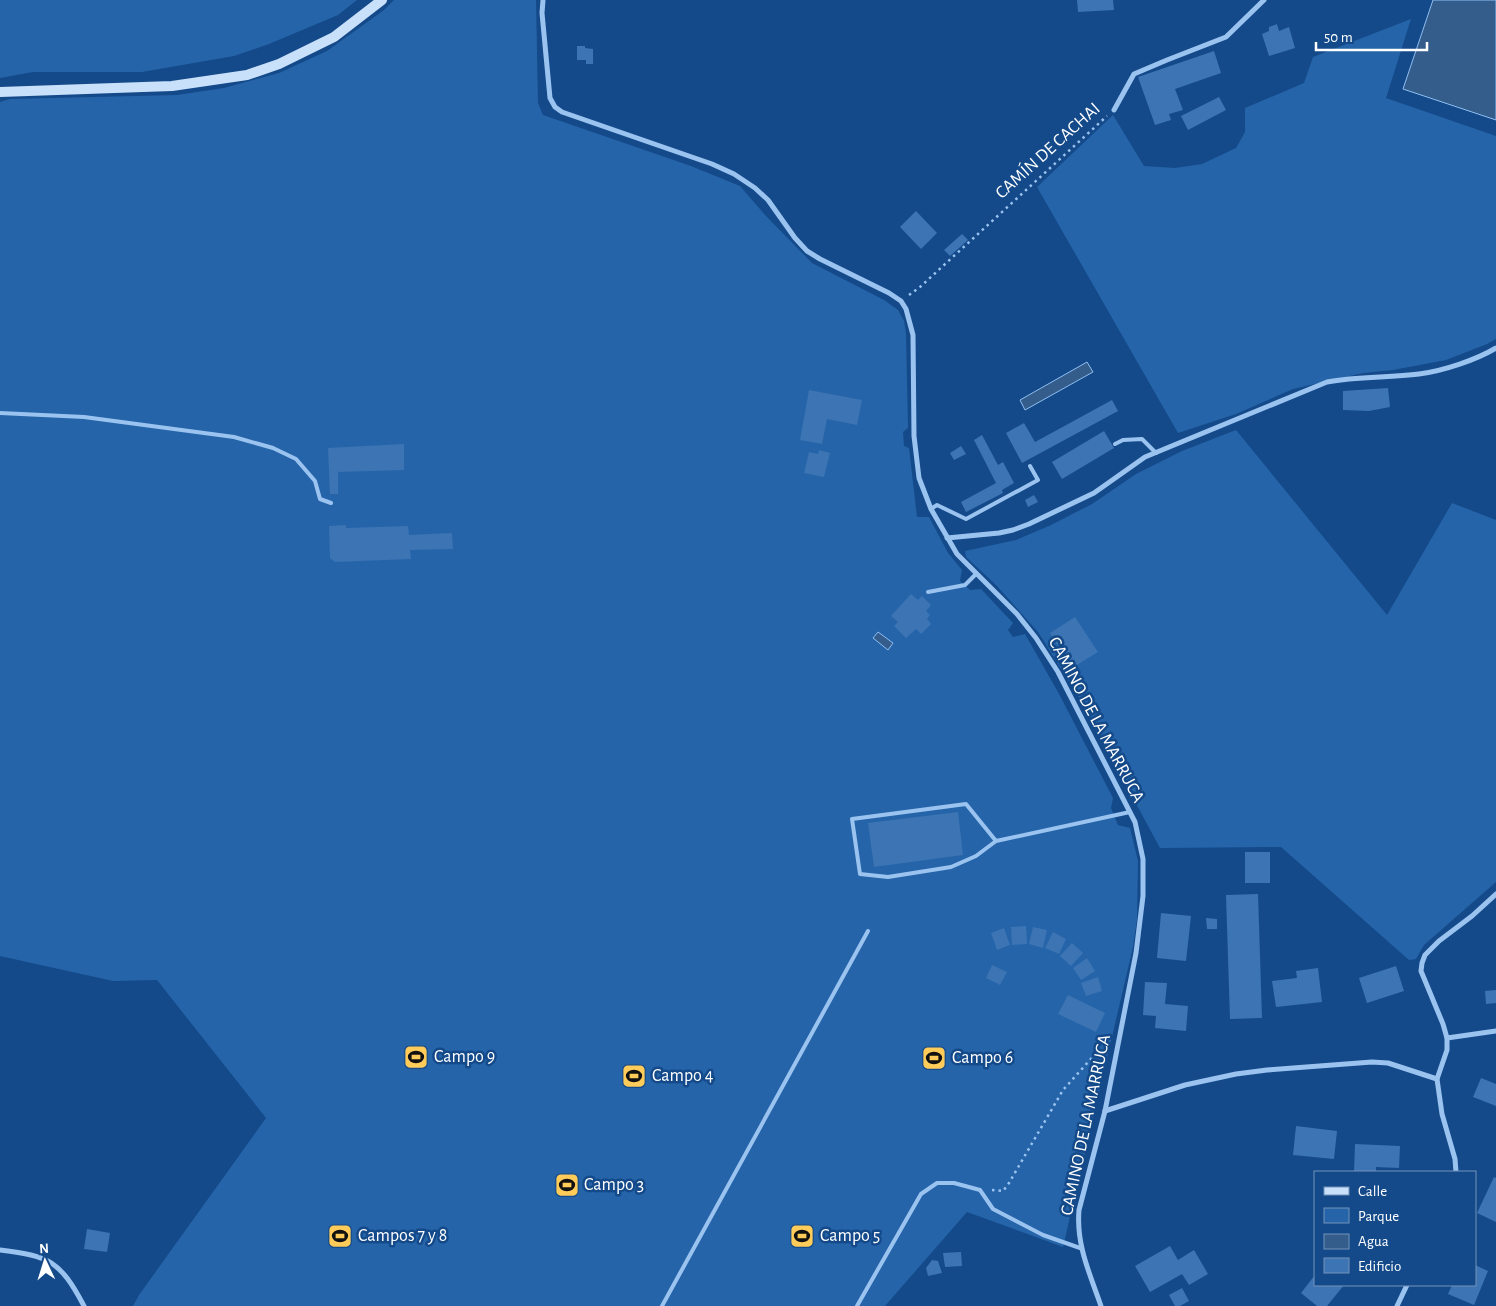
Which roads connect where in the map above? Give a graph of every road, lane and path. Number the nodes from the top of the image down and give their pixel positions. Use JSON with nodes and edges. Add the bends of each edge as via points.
{"nodes":[{"id":1,"x":382,"y":0,"type":"edge"},
{"id":2,"x":543,"y":0,"type":"edge"},
{"id":3,"x":1264,"y":0,"type":"edge"},
{"id":4,"x":0,"y":92,"type":"edge"},
{"id":5,"x":1114,"y":110,"type":"joint"},
{"id":6,"x":901,"y":301,"type":"junction"},
{"id":7,"x":1496,"y":348,"type":"edge"},
{"id":8,"x":0,"y":413,"type":"edge"},
{"id":9,"x":1116,"y":444,"type":"dead end"},
{"id":10,"x":1156,"y":452,"type":"junction"},
{"id":11,"x":1030,"y":466,"type":"dead end"},
{"id":12,"x":331,"y":503,"type":"dead end"},
{"id":13,"x":931,"y":509,"type":"junction"},
{"id":14,"x":947,"y":538,"type":"junction"},
{"id":15,"x":976,"y":574,"type":"junction"},
{"id":16,"x":928,"y":592,"type":"dead end"},
{"id":17,"x":1130,"y":812,"type":"junction"},
{"id":18,"x":996,"y":841,"type":"junction"},
{"id":19,"x":1496,"y":894,"type":"edge"},
{"id":20,"x":868,"y":931,"type":"dead end"},
{"id":21,"x":1496,"y":1031,"type":"edge"},
{"id":22,"x":1447,"y":1038,"type":"junction"},
{"id":23,"x":1098,"y":1051,"type":"dead end"},
{"id":24,"x":1437,"y":1079,"type":"junction"},
{"id":25,"x":1105,"y":1111,"type":"junction"},
{"id":26,"x":1456,"y":1171,"type":"edge"},
{"id":27,"x":980,"y":1190,"type":"junction"},
{"id":28,"x":1080,"y":1248,"type":"junction"},
{"id":29,"x":0,"y":1250,"type":"edge"},
{"id":30,"x":1407,"y":1286,"type":"edge"},
{"id":31,"x":84,"y":1306,"type":"edge"},
{"id":32,"x":662,"y":1306,"type":"edge"},
{"id":33,"x":857,"y":1306,"type":"edge"},
{"id":34,"x":1101,"y":1306,"type":"edge"},
{"id":35,"x":1397,"y":1306,"type":"edge"}],
"edges":[{"from":1,"to":4,"type":"street","via":[[334,37],[279,64],[247,75],[172,86]]},
{"from":2,"to":6,"type":"street","via":[[550,98],[555,107],[734,174],[768,200],[807,251]]},
{"from":3,"to":5,"type":"street","name":"CAMÍN DE CACHAI","via":[[1226,37],[1134,74]]},
{"from":5,"to":6,"type":"path","name":"CAMÍN DE CACHAI"},
{"from":6,"to":13,"type":"street","name":"CAMINO DE LA MARRUCA","via":[[912,335],[918,478]]},
{"from":7,"to":10,"type":"street","via":[[1420,374],[1327,382]]},
{"from":8,"to":12,"type":"lane","via":[[84,417],[234,437],[274,448],[296,459],[315,481],[320,499]]},
{"from":9,"to":10,"type":"lane","via":[[1123,440],[1142,439]]},
{"from":10,"to":14,"type":"street","via":[[1094,493],[1029,524],[999,533]]},
{"from":11,"to":13,"type":"lane","via":[[1038,480],[966,519],[937,505]]},
{"from":13,"to":14,"type":"street","name":"CAMINO DE LA MARRUCA"},
{"from":14,"to":15,"type":"street","name":"CAMINO DE LA MARRUCA"},
{"from":15,"to":16,"type":"lane","via":[[965,585]]},
{"from":15,"to":17,"type":"street","name":"CAMINO DE LA MARRUCA","via":[[1036,638],[1058,672]]},
{"from":17,"to":18,"type":"lane"},
{"from":17,"to":25,"type":"street","name":"CAMINO DE LA MARRUCA","via":[[1143,859],[1143,896],[1136,953]]},
{"from":18,"to":18,"type":"lane","via":[[966,804],[852,819],[860,874],[888,878],[951,867],[976,856]]},
{"from":19,"to":22,"type":"street","via":[[1439,941],[1422,963],[1421,971]]},
{"from":20,"to":32,"type":"lane"},
{"from":21,"to":22,"type":"street"},
{"from":22,"to":24,"type":"street","via":[[1447,1050]]},
{"from":23,"to":27,"type":"path","via":[[1063,1090],[1003,1191]]},
{"from":24,"to":25,"type":"street","via":[[1388,1063],[1372,1062],[1267,1070],[1185,1085]]},
{"from":24,"to":26,"type":"street"},
{"from":25,"to":28,"type":"street","name":"CAMINO DE LA MARRUCA","via":[[1079,1210]]},
{"from":27,"to":28,"type":"lane","via":[[993,1208],[1043,1235]]},
{"from":27,"to":33,"type":"lane","via":[[954,1183],[937,1183],[921,1194]]},
{"from":28,"to":34,"type":"street","name":"CAMINO DE LA MARRUCA"},
{"from":29,"to":31,"type":"street","via":[[31,1254],[56,1265],[73,1285]]},
{"from":30,"to":35,"type":"street"}]}
